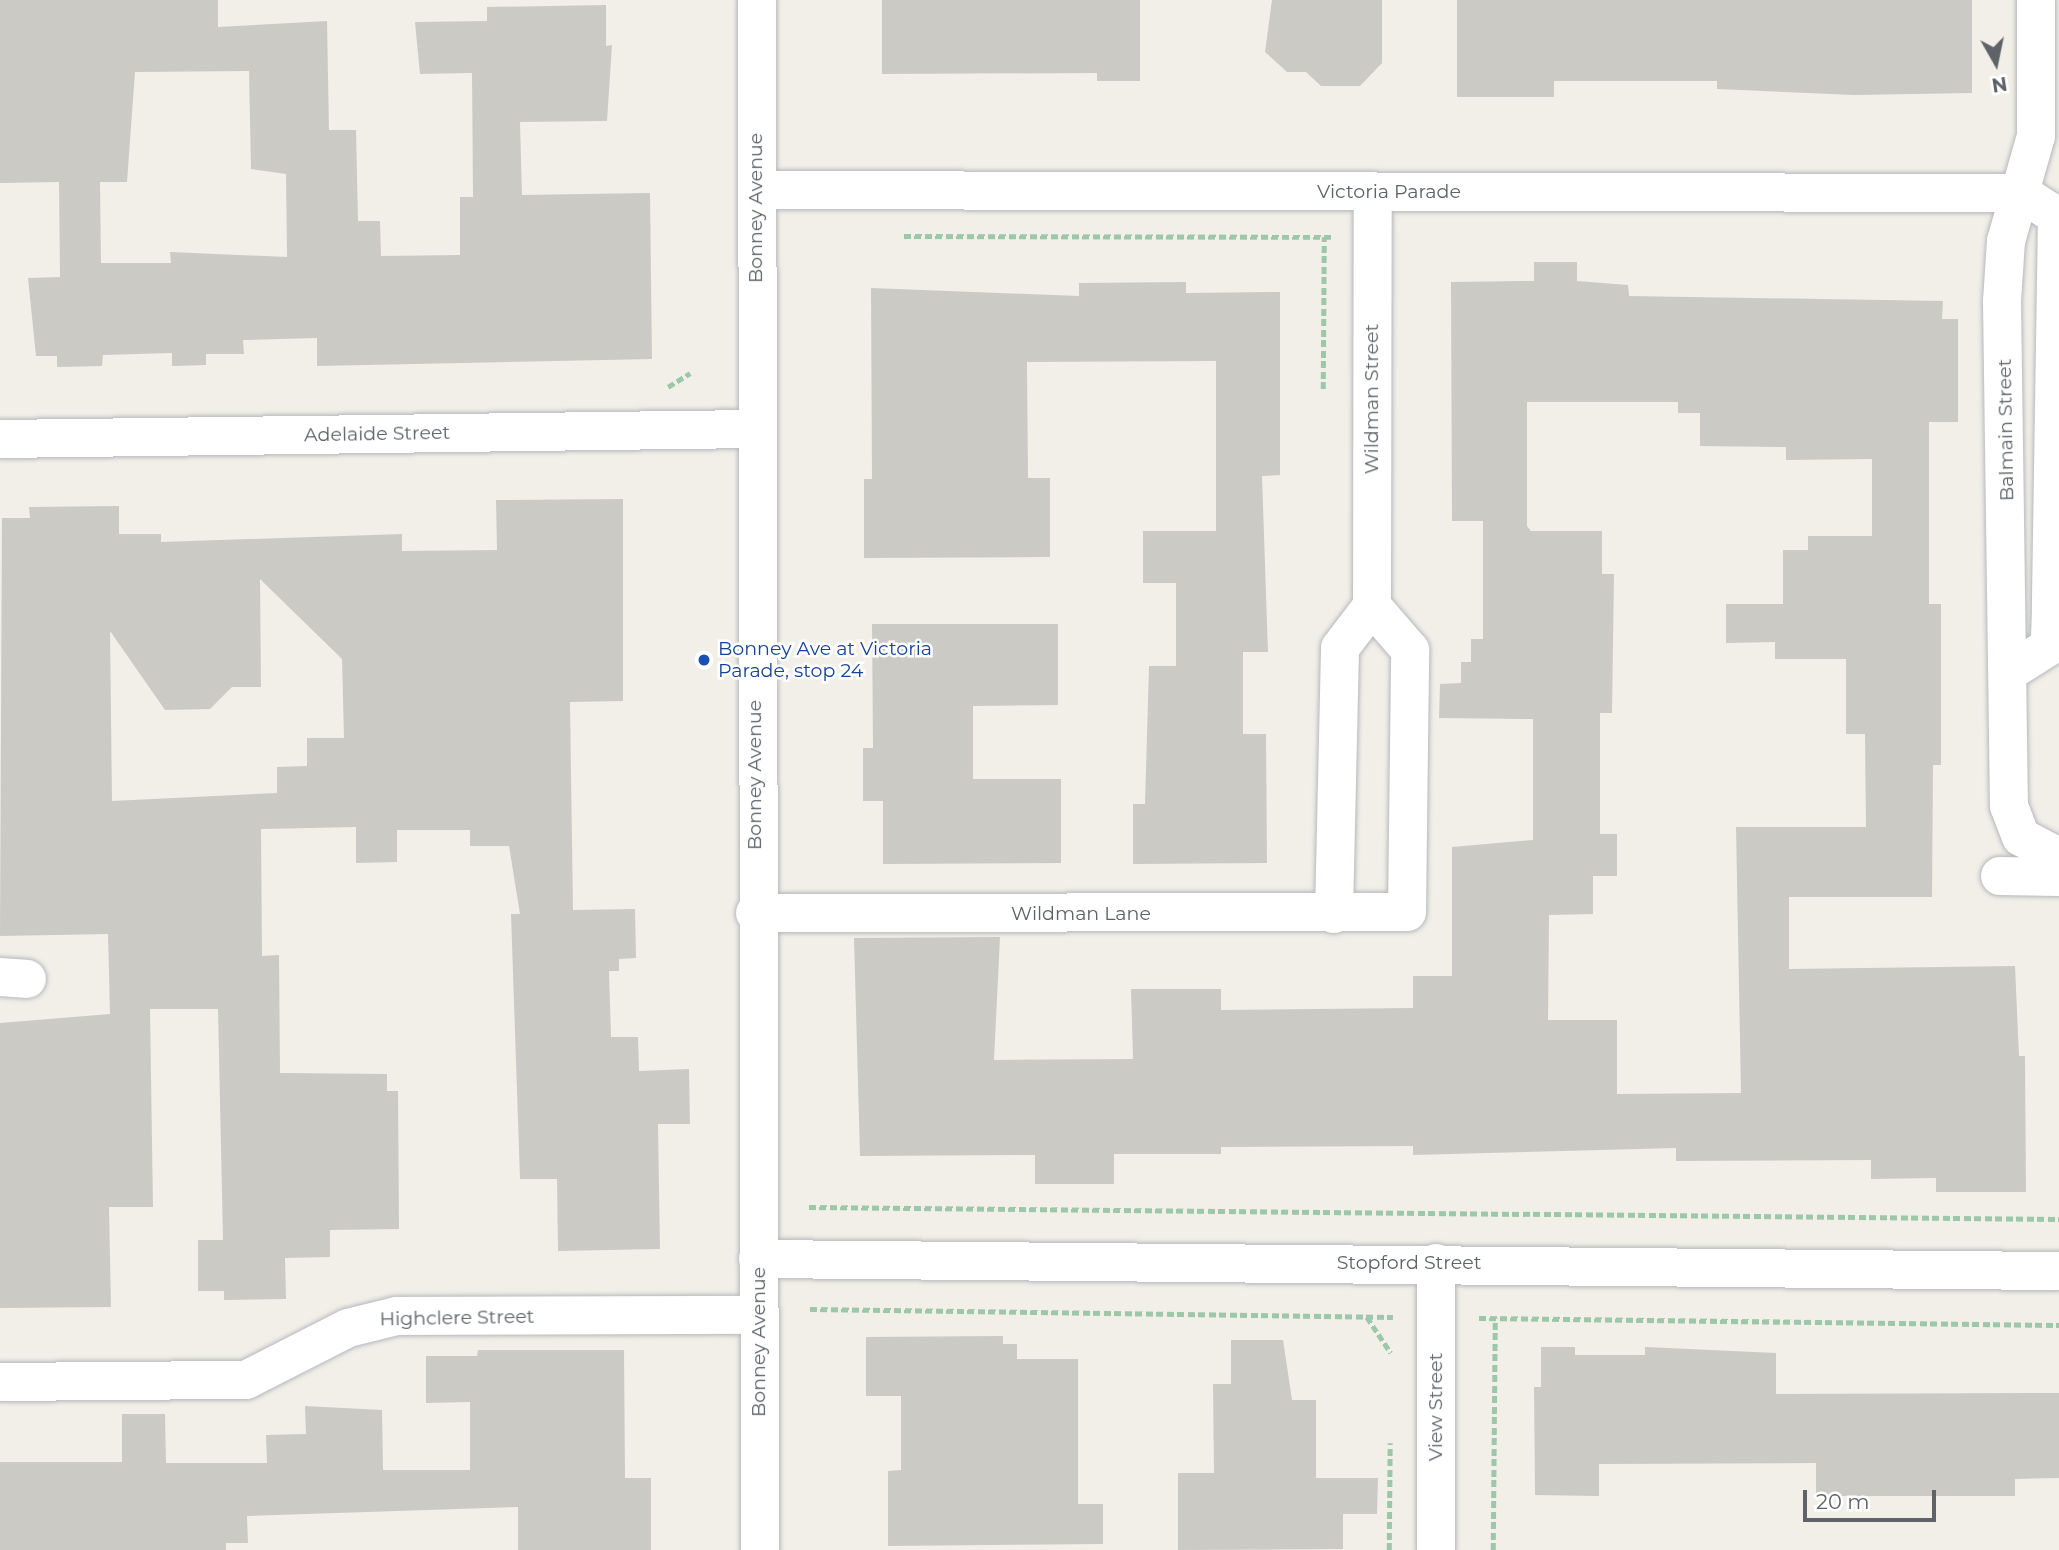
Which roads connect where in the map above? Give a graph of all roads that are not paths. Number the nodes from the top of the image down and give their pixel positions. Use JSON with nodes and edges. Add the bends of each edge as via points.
{"nodes":[{"id":1,"x":757,"y":0,"type":"edge"},
{"id":2,"x":2036,"y":0,"type":"edge"},
{"id":3,"x":757,"y":190,"type":"junction"},
{"id":4,"x":1373,"y":192,"type":"junction"},
{"id":5,"x":2021,"y":193,"type":"junction"},
{"id":6,"x":754,"y":429,"type":"junction"},
{"id":7,"x":0,"y":439,"type":"edge"},
{"id":8,"x":1372,"y":606,"type":"junction"},
{"id":9,"x":2012,"y":670,"type":"junction"},
{"id":10,"x":2059,"y":857,"type":"edge"},
{"id":11,"x":2000,"y":876,"type":"dead end"},
{"id":12,"x":2059,"y":877,"type":"edge"},
{"id":13,"x":755,"y":913,"type":"junction"},
{"id":14,"x":1334,"y":915,"type":"junction"},
{"id":15,"x":758,"y":1259,"type":"junction"},
{"id":16,"x":1436,"y":1263,"type":"junction"},
{"id":17,"x":2059,"y":1271,"type":"edge"},
{"id":18,"x":759,"y":1315,"type":"junction"},
{"id":19,"x":0,"y":1382,"type":"edge"},
{"id":20,"x":760,"y":1550,"type":"edge"},
{"id":21,"x":1436,"y":1550,"type":"edge"}],
"edges":[{"from":1,"to":3,"type":"street","name":"Bonney Avenue"},
{"from":2,"to":5,"type":"street","name":"Balmain Street","via":[[2036,136]]},
{"from":3,"to":4,"type":"street","name":"Victoria Parade"},
{"from":3,"to":6,"type":"street","name":"Bonney Avenue"},
{"from":4,"to":5,"type":"street","name":"Victoria Parade"},
{"from":4,"to":8,"type":"street","name":"Wildman Street"},
{"from":5,"to":9,"type":"street","name":"Balmain Street","via":[[2006,241],[2003,301]]},
{"from":5,"to":9,"type":"street","via":[[2057,216],[2051,609],[2050,646]]},
{"from":6,"to":7,"type":"street","name":"Adelaide Street"},
{"from":6,"to":13,"type":"street","name":"Bonney Avenue"},
{"from":8,"to":14,"type":"street","via":[[1340,648]]},
{"from":8,"to":14,"type":"street","name":"Wildman Lane","via":[[1410,650],[1407,912]]},
{"from":9,"to":10,"type":"street","name":"Balmain Street","via":[[2009,806],[2021,837]]},
{"from":11,"to":12,"type":"street"},
{"from":13,"to":14,"type":"street","name":"Wildman Lane"},
{"from":13,"to":15,"type":"street","name":"Bonney Avenue"},
{"from":15,"to":16,"type":"street","name":"Stopford Street"},
{"from":15,"to":18,"type":"street","name":"Bonney Avenue"},
{"from":16,"to":17,"type":"street","name":"Stopford Street"},
{"from":16,"to":21,"type":"street","name":"View Street"},
{"from":18,"to":19,"type":"street","name":"Highclere Street","via":[[397,1316],[348,1328],[246,1380]]},
{"from":18,"to":20,"type":"street","name":"Bonney Avenue"}]}
